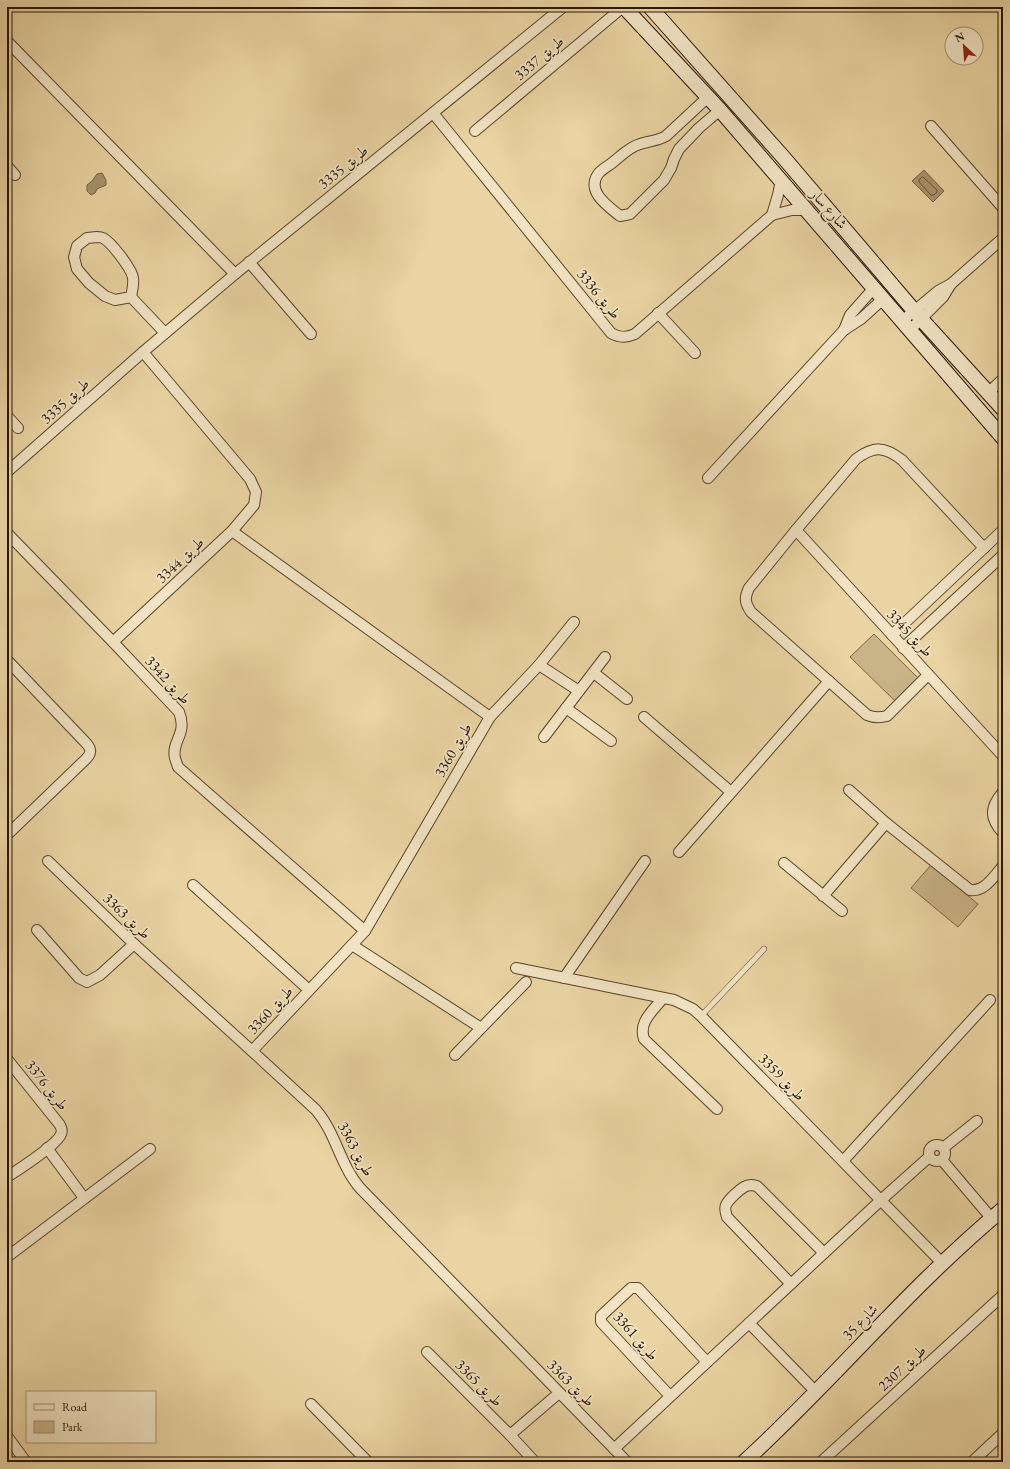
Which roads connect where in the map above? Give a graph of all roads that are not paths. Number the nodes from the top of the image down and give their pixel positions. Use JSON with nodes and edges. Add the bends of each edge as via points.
{"nodes":[{"id":1,"x":563,"y":7,"type":"edge"},
{"id":2,"x":623,"y":7,"type":"edge"},
{"id":3,"x":650,"y":7,"type":"edge"},
{"id":4,"x":663,"y":14,"type":"edge"},
{"id":5,"x":7,"y":41,"type":"edge"},
{"id":6,"x":708,"y":97,"type":"junction"},
{"id":7,"x":720,"y":110,"type":"junction"},
{"id":8,"x":433,"y":113,"type":"junction"},
{"id":9,"x":931,"y":126,"type":"dead end"},
{"id":10,"x":475,"y":131,"type":"dead end"},
{"id":11,"x":7,"y":166,"type":"edge"},
{"id":12,"x":15,"y":175,"type":"dead end"},
{"id":13,"x":781,"y":180,"type":"junction"},
{"id":14,"x":1003,"y":208,"type":"edge"},
{"id":15,"x":808,"y":210,"type":"junction"},
{"id":16,"x":772,"y":215,"type":"junction"},
{"id":17,"x":1003,"y":238,"type":"edge"},
{"id":18,"x":249,"y":262,"type":"junction"},
{"id":19,"x":235,"y":274,"type":"junction"},
{"id":20,"x":874,"y":289,"type":"junction"},
{"id":21,"x":131,"y":297,"type":"junction"},
{"id":22,"x":883,"y":299,"type":"junction"},
{"id":23,"x":658,"y":313,"type":"junction"},
{"id":24,"x":918,"y":315,"type":"junction"},
{"id":25,"x":906,"y":326,"type":"junction"},
{"id":26,"x":844,"y":330,"type":"junction"},
{"id":27,"x":165,"y":333,"type":"junction"},
{"id":28,"x":311,"y":334,"type":"dead end"},
{"id":29,"x":143,"y":352,"type":"junction"},
{"id":30,"x":695,"y":353,"type":"dead end"},
{"id":31,"x":1003,"y":379,"type":"edge"},
{"id":32,"x":988,"y":393,"type":"junction"},
{"id":33,"x":1003,"y":410,"type":"edge"},
{"id":34,"x":7,"y":416,"type":"edge"},
{"id":35,"x":18,"y":428,"type":"dead end"},
{"id":36,"x":1003,"y":438,"type":"edge"},
{"id":37,"x":7,"y":472,"type":"edge"},
{"id":38,"x":708,"y":478,"type":"dead end"},
{"id":39,"x":796,"y":530,"type":"junction"},
{"id":40,"x":1003,"y":530,"type":"edge"},
{"id":41,"x":232,"y":531,"type":"junction"},
{"id":42,"x":7,"y":534,"type":"edge"},
{"id":43,"x":992,"y":540,"type":"junction"},
{"id":44,"x":981,"y":550,"type":"junction"},
{"id":45,"x":1000,"y":560,"type":"edge"},
{"id":46,"x":574,"y":622,"type":"dead end"},
{"id":47,"x":892,"y":635,"type":"junction"},
{"id":48,"x":113,"y":642,"type":"junction"},
{"id":49,"x":903,"y":648,"type":"junction"},
{"id":50,"x":605,"y":657,"type":"dead end"},
{"id":51,"x":7,"y":660,"type":"edge"},
{"id":52,"x":539,"y":665,"type":"junction"},
{"id":53,"x":594,"y":673,"type":"junction"},
{"id":54,"x":928,"y":675,"type":"junction"},
{"id":55,"x":829,"y":681,"type":"junction"},
{"id":56,"x":579,"y":692,"type":"junction"},
{"id":57,"x":627,"y":699,"type":"dead end"},
{"id":58,"x":566,"y":708,"type":"junction"},
{"id":59,"x":490,"y":717,"type":"junction"},
{"id":60,"x":644,"y":717,"type":"dead end"},
{"id":61,"x":544,"y":737,"type":"dead end"},
{"id":62,"x":611,"y":741,"type":"dead end"},
{"id":63,"x":1003,"y":756,"type":"edge"},
{"id":64,"x":849,"y":790,"type":"dead end"},
{"id":65,"x":731,"y":792,"type":"junction"},
{"id":66,"x":1003,"y":792,"type":"edge"},
{"id":67,"x":886,"y":823,"type":"junction"},
{"id":68,"x":1003,"y":833,"type":"edge"},
{"id":69,"x":7,"y":835,"type":"edge"},
{"id":70,"x":679,"y":852,"type":"dead end"},
{"id":71,"x":48,"y":861,"type":"dead end"},
{"id":72,"x":645,"y":861,"type":"dead end"},
{"id":73,"x":784,"y":863,"type":"dead end"},
{"id":74,"x":1003,"y":866,"type":"edge"},
{"id":75,"x":193,"y":885,"type":"dead end"},
{"id":76,"x":823,"y":896,"type":"junction"},
{"id":77,"x":842,"y":911,"type":"dead end"},
{"id":78,"x":37,"y":930,"type":"dead end"},
{"id":79,"x":365,"y":931,"type":"junction"},
{"id":80,"x":134,"y":944,"type":"junction"},
{"id":81,"x":352,"y":945,"type":"junction"},
{"id":82,"x":764,"y":949,"type":"dead end"},
{"id":83,"x":516,"y":968,"type":"dead end"},
{"id":84,"x":564,"y":978,"type":"junction"},
{"id":85,"x":526,"y":982,"type":"dead end"},
{"id":86,"x":309,"y":990,"type":"junction"},
{"id":87,"x":663,"y":998,"type":"junction"},
{"id":88,"x":990,"y":1000,"type":"dead end"},
{"id":89,"x":701,"y":1016,"type":"junction"},
{"id":90,"x":481,"y":1028,"type":"junction"},
{"id":91,"x":252,"y":1051,"type":"junction"},
{"id":92,"x":456,"y":1055,"type":"dead end"},
{"id":93,"x":7,"y":1059,"type":"edge"},
{"id":94,"x":717,"y":1109,"type":"dead end"},
{"id":95,"x":977,"y":1121,"type":"dead end"},
{"id":96,"x":47,"y":1148,"type":"junction"},
{"id":97,"x":943,"y":1148,"type":"junction"},
{"id":98,"x":150,"y":1149,"type":"dead end"},
{"id":99,"x":929,"y":1157,"type":"junction"},
{"id":100,"x":942,"y":1160,"type":"junction"},
{"id":101,"x":843,"y":1161,"type":"junction"},
{"id":102,"x":7,"y":1177,"type":"edge"},
{"id":103,"x":84,"y":1198,"type":"junction"},
{"id":104,"x":881,"y":1200,"type":"junction"},
{"id":105,"x":999,"y":1211,"type":"edge"},
{"id":106,"x":824,"y":1253,"type":"junction"},
{"id":107,"x":7,"y":1257,"type":"edge"},
{"id":108,"x":942,"y":1263,"type":"junction"},
{"id":109,"x":791,"y":1284,"type":"junction"},
{"id":110,"x":1003,"y":1295,"type":"edge"},
{"id":111,"x":749,"y":1323,"type":"junction"},
{"id":112,"x":427,"y":1352,"type":"dead end"},
{"id":113,"x":707,"y":1362,"type":"junction"},
{"id":114,"x":816,"y":1392,"type":"junction"},
{"id":115,"x":559,"y":1393,"type":"junction"},
{"id":116,"x":670,"y":1396,"type":"junction"},
{"id":117,"x":311,"y":1404,"type":"dead end"},
{"id":118,"x":1003,"y":1434,"type":"edge"},
{"id":119,"x":510,"y":1435,"type":"junction"},
{"id":120,"x":7,"y":1436,"type":"edge"},
{"id":121,"x":614,"y":1449,"type":"junction"},
{"id":122,"x":977,"y":1460,"type":"edge"},
{"id":123,"x":26,"y":1462,"type":"edge"},
{"id":124,"x":368,"y":1462,"type":"edge"},
{"id":125,"x":534,"y":1462,"type":"edge"},
{"id":126,"x":627,"y":1462,"type":"edge"},
{"id":127,"x":744,"y":1462,"type":"edge"},
{"id":128,"x":821,"y":1462,"type":"edge"}],
"edges":[{"from":1,"to":8,"type":"street","name":"طريق 3335"},
{"from":2,"to":6,"type":"street","name":"شارع سار"},
{"from":2,"to":10,"type":"street","name":"طريق 3337"},
{"from":3,"to":4,"type":"street","name":"شارع سار"},
{"from":4,"to":24,"type":"street","name":"شارع سار"},
{"from":5,"to":19,"type":"street"},
{"from":6,"to":7,"type":"street","name":"شارع سار"},
{"from":6,"to":7,"type":"street","via":[[666,136],[658,141],[629,149],[598,174],[595,182],[596,192],[602,202],[620,216],[630,214],[664,180],[679,149]]},
{"from":7,"to":13,"type":"street","name":"شارع سار"},
{"from":8,"to":18,"type":"street","name":"طريق 3335"},
{"from":8,"to":23,"type":"street","name":"طريق 3336","via":[[611,333],[617,336],[634,334]]},
{"from":9,"to":14,"type":"street"},
{"from":11,"to":12,"type":"street"},
{"from":13,"to":15,"type":"street","name":"شارع سار"},
{"from":13,"to":16,"type":"street"},
{"from":15,"to":16,"type":"street","name":"طريق 3336","via":[[792,210]]},
{"from":15,"to":20,"type":"street","name":"شارع سار"},
{"from":16,"to":23,"type":"street","name":"طريق 3336"},
{"from":17,"to":24,"type":"street","via":[[950,284],[938,291]]},
{"from":18,"to":19,"type":"street","name":"طريق 3335"},
{"from":18,"to":28,"type":"street"},
{"from":19,"to":27,"type":"street","name":"طريق 3335"},
{"from":20,"to":22,"type":"street","name":"شارع سار"},
{"from":20,"to":26,"type":"street","via":[[850,315]]},
{"from":21,"to":21,"type":"street","via":[[115,300],[105,296],[89,283],[77,269],[74,257],[77,246],[87,238],[103,238],[133,276]]},
{"from":21,"to":27,"type":"street"},
{"from":22,"to":25,"type":"street","name":"شارع سار"},
{"from":22,"to":26,"type":"street"},
{"from":23,"to":30,"type":"street"},
{"from":24,"to":25,"type":"street"},
{"from":24,"to":32,"type":"street","name":"شارع سار"},
{"from":25,"to":36,"type":"street","name":"شارع سار"},
{"from":26,"to":38,"type":"street"},
{"from":27,"to":29,"type":"street","name":"طريق 3335"},
{"from":29,"to":37,"type":"street","name":"طريق 3335"},
{"from":29,"to":41,"type":"street","name":"طريق 3344","via":[[250,479],[256,492],[254,506]]},
{"from":31,"to":32,"type":"street"},
{"from":32,"to":33,"type":"street","name":"شارع سار"},
{"from":34,"to":35,"type":"street"},
{"from":39,"to":44,"type":"street","via":[[856,459],[866,452],[879,449],[892,452],[902,460]]},
{"from":39,"to":47,"type":"street","name":"طريق 3345"},
{"from":39,"to":55,"type":"street","via":[[749,588],[745,596],[746,605]]},
{"from":40,"to":43,"type":"street"},
{"from":41,"to":48,"type":"street","name":"طريق 3344"},
{"from":41,"to":59,"type":"street","name":"طريق 3360"},
{"from":42,"to":48,"type":"street","name":"طريق 3342"},
{"from":43,"to":44,"type":"street"},
{"from":43,"to":45,"type":"street"},
{"from":44,"to":45,"type":"street"},
{"from":44,"to":47,"type":"street"},
{"from":45,"to":49,"type":"street"},
{"from":46,"to":52,"type":"street"},
{"from":47,"to":49,"type":"street","name":"طريق 3345"},
{"from":48,"to":79,"type":"street","name":"طريق 3342","via":[[179,712],[182,728],[174,757],[178,767]]},
{"from":49,"to":54,"type":"street","name":"طريق 3345"},
{"from":50,"to":53,"type":"street"},
{"from":51,"to":69,"type":"street","via":[[90,747],[91,752]]},
{"from":52,"to":56,"type":"street"},
{"from":52,"to":59,"type":"street"},
{"from":53,"to":56,"type":"street"},
{"from":53,"to":57,"type":"street"},
{"from":54,"to":55,"type":"street","via":[[893,711],[880,718],[866,715]]},
{"from":54,"to":63,"type":"street","name":"طريق 3345"},
{"from":55,"to":65,"type":"street"},
{"from":56,"to":58,"type":"street"},
{"from":58,"to":61,"type":"street"},
{"from":58,"to":62,"type":"street"},
{"from":59,"to":79,"type":"street","name":"طريق 3360"},
{"from":60,"to":65,"type":"street"},
{"from":64,"to":67,"type":"street"},
{"from":65,"to":70,"type":"street"},
{"from":66,"to":68,"type":"street","via":[[994,805],[993,816],[995,824]]},
{"from":67,"to":74,"type":"street","via":[[970,890],[982,889]]},
{"from":67,"to":76,"type":"street"},
{"from":71,"to":80,"type":"street","name":"طريق 3363"},
{"from":72,"to":84,"type":"street"},
{"from":73,"to":76,"type":"street"},
{"from":75,"to":86,"type":"street"},
{"from":76,"to":77,"type":"street"},
{"from":78,"to":80,"type":"street","via":[[79,978],[87,982],[100,975]]},
{"from":79,"to":81,"type":"street","name":"طريق 3360"},
{"from":80,"to":91,"type":"street","name":"طريق 3363"},
{"from":81,"to":86,"type":"street","name":"طريق 3360"},
{"from":81,"to":90,"type":"street"},
{"from":82,"to":89,"type":"lane"},
{"from":83,"to":84,"type":"street","name":"طريق 3359"},
{"from":84,"to":87,"type":"street","name":"طريق 3359"},
{"from":85,"to":90,"type":"street"},
{"from":86,"to":91,"type":"street","name":"طريق 3360"},
{"from":87,"to":89,"type":"street","name":"طريق 3359","via":[[684,1004]]},
{"from":87,"to":94,"type":"street","via":[[643,1024],[644,1039]]},
{"from":88,"to":101,"type":"street"},
{"from":89,"to":101,"type":"street","name":"طريق 3359"},
{"from":90,"to":92,"type":"street"},
{"from":91,"to":115,"type":"street","name":"طريق 3363","via":[[324,1120],[351,1178]]},
{"from":93,"to":96,"type":"street","name":"طريق 3376","via":[[62,1128],[61,1136]]},
{"from":95,"to":97,"type":"street"},
{"from":96,"to":102,"type":"street","name":"طريق 3376"},
{"from":96,"to":103,"type":"street"},
{"from":97,"to":99,"type":"street","via":[[933,1146],[929,1151]]},
{"from":97,"to":100,"type":"street","via":[[945,1154]]},
{"from":98,"to":103,"type":"street"},
{"from":99,"to":100,"type":"street","via":[[937,1162]]},
{"from":99,"to":104,"type":"street"},
{"from":100,"to":105,"type":"street"},
{"from":101,"to":104,"type":"street","name":"طريق 3359"},
{"from":103,"to":107,"type":"street"},
{"from":104,"to":106,"type":"street"},
{"from":104,"to":108,"type":"street","name":"طريق 3359"},
{"from":105,"to":108,"type":"street","name":"شارع 35"},
{"from":106,"to":109,"type":"street"},
{"from":106,"to":109,"type":"street","via":[[757,1186],[744,1187],[726,1205],[727,1217]]},
{"from":108,"to":114,"type":"street","name":"شارع 35"},
{"from":109,"to":111,"type":"street"},
{"from":110,"to":128,"type":"street","name":"طريق 2307"},
{"from":111,"to":113,"type":"street"},
{"from":111,"to":114,"type":"street"},
{"from":112,"to":119,"type":"street","name":"طريق 3365"},
{"from":113,"to":116,"type":"street"},
{"from":113,"to":116,"type":"street","name":"طريق 3361","via":[[638,1288],[631,1288],[601,1316],[601,1322]]},
{"from":114,"to":127,"type":"street","name":"شارع 35"},
{"from":115,"to":119,"type":"street"},
{"from":115,"to":121,"type":"street","name":"طريق 3363"},
{"from":116,"to":121,"type":"street"},
{"from":117,"to":124,"type":"street"},
{"from":118,"to":122,"type":"street"},
{"from":119,"to":125,"type":"street","name":"طريق 3365"},
{"from":120,"to":123,"type":"street"},
{"from":121,"to":126,"type":"street","name":"طريق 3363"}]}
